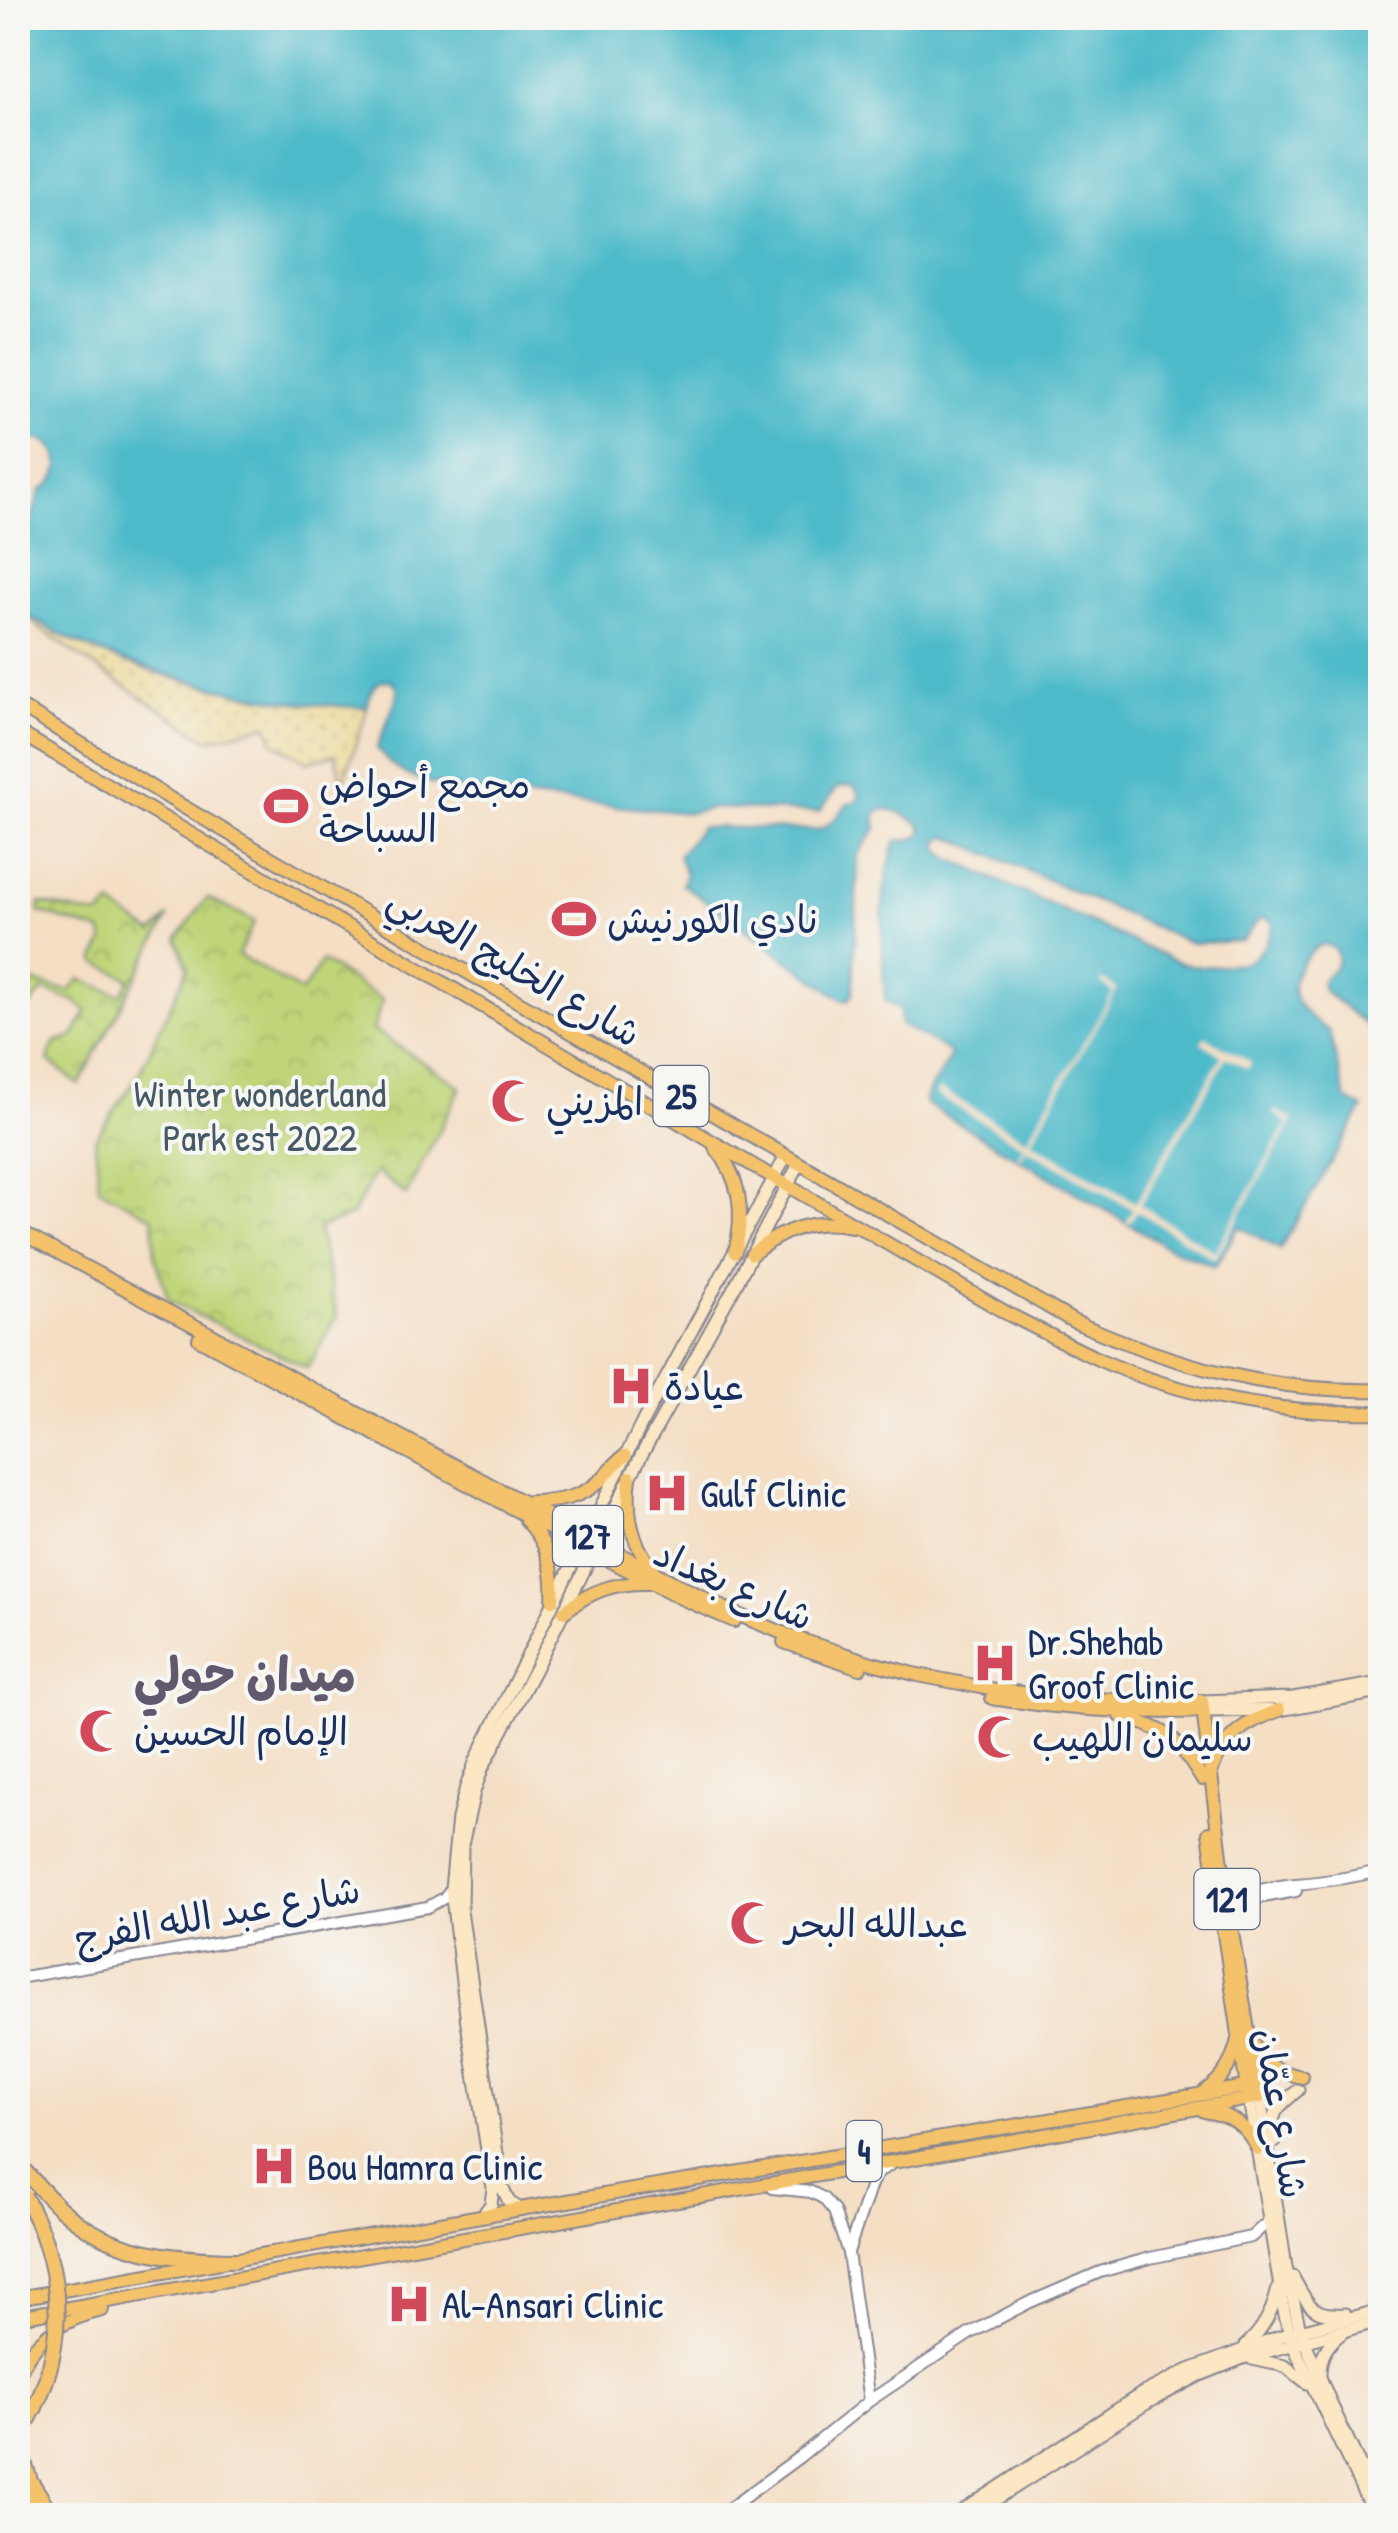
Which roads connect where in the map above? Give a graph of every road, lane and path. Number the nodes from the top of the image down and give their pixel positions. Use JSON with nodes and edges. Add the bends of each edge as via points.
{"nodes":[{"id":1,"x":18,"y":705,"type":"edge"},
{"id":2,"x":18,"y":732,"type":"edge"},
{"id":3,"x":711,"y":1142,"type":"junction"},
{"id":4,"x":793,"y":1160,"type":"junction"},
{"id":5,"x":781,"y":1182,"type":"junction"},
{"id":6,"x":862,"y":1228,"type":"junction"},
{"id":7,"x":18,"y":1231,"type":"edge"},
{"id":8,"x":18,"y":1240,"type":"edge"},
{"id":9,"x":735,"y":1252,"type":"junction"},
{"id":10,"x":752,"y":1254,"type":"junction"},
{"id":11,"x":1380,"y":1390,"type":"edge"},
{"id":12,"x":1380,"y":1412,"type":"edge"},
{"id":13,"x":626,"y":1456,"type":"junction"},
{"id":14,"x":630,"y":1477,"type":"junction"},
{"id":15,"x":519,"y":1506,"type":"junction"},
{"id":16,"x":589,"y":1543,"type":"junction"},
{"id":17,"x":656,"y":1579,"type":"junction"},
{"id":18,"x":553,"y":1600,"type":"junction"},
{"id":19,"x":564,"y":1612,"type":"junction"},
{"id":20,"x":1380,"y":1683,"type":"edge"},
{"id":21,"x":1380,"y":1692,"type":"edge"},
{"id":22,"x":1199,"y":1706,"type":"junction"},
{"id":23,"x":1104,"y":1710,"type":"junction"},
{"id":24,"x":1279,"y":1710,"type":"junction"},
{"id":25,"x":1206,"y":1776,"type":"junction"},
{"id":26,"x":1380,"y":1871,"type":"edge"},
{"id":27,"x":1311,"y":1884,"type":"junction"},
{"id":28,"x":451,"y":1889,"type":"junction"},
{"id":29,"x":1225,"y":1890,"type":"junction"},
{"id":30,"x":428,"y":1906,"type":"junction"},
{"id":31,"x":1228,"y":1909,"type":"junction"},
{"id":32,"x":454,"y":1920,"type":"junction"},
{"id":33,"x":18,"y":1978,"type":"edge"},
{"id":34,"x":1244,"y":2037,"type":"junction"},
{"id":35,"x":1300,"y":2084,"type":"joint"},
{"id":36,"x":1253,"y":2092,"type":"junction"},
{"id":37,"x":1199,"y":2095,"type":"junction"},
{"id":38,"x":1192,"y":2110,"type":"junction"},
{"id":39,"x":1135,"y":2113,"type":"junction"},
{"id":40,"x":1031,"y":2123,"type":"junction"},
{"id":41,"x":899,"y":2146,"type":"junction"},
{"id":42,"x":1258,"y":2149,"type":"junction"},
{"id":43,"x":920,"y":2158,"type":"junction"},
{"id":44,"x":896,"y":2161,"type":"junction"},
{"id":45,"x":18,"y":2164,"type":"edge"},
{"id":46,"x":1271,"y":2165,"type":"junction"},
{"id":47,"x":782,"y":2181,"type":"junction"},
{"id":48,"x":748,"y":2187,"type":"junction"},
{"id":49,"x":21,"y":2191,"type":"edge"},
{"id":50,"x":520,"y":2209,"type":"junction"},
{"id":51,"x":482,"y":2216,"type":"junction"},
{"id":52,"x":1269,"y":2221,"type":"junction"},
{"id":53,"x":1250,"y":2237,"type":"junction"},
{"id":54,"x":1274,"y":2246,"type":"junction"},
{"id":55,"x":848,"y":2253,"type":"junction"},
{"id":56,"x":235,"y":2260,"type":"junction"},
{"id":57,"x":1282,"y":2273,"type":"junction"},
{"id":58,"x":246,"y":2277,"type":"junction"},
{"id":59,"x":18,"y":2298,"type":"edge"},
{"id":60,"x":1378,"y":2314,"type":"edge"},
{"id":61,"x":18,"y":2317,"type":"edge"},
{"id":62,"x":1344,"y":2330,"type":"junction"},
{"id":63,"x":1296,"y":2337,"type":"junction"},
{"id":64,"x":1242,"y":2354,"type":"junction"},
{"id":65,"x":18,"y":2376,"type":"edge"},
{"id":66,"x":1316,"y":2384,"type":"junction"},
{"id":67,"x":869,"y":2401,"type":"junction"},
{"id":68,"x":18,"y":2439,"type":"edge"},
{"id":69,"x":18,"y":2484,"type":"edge"},
{"id":70,"x":1380,"y":2508,"type":"edge"},
{"id":71,"x":40,"y":2516,"type":"edge"},
{"id":72,"x":54,"y":2516,"type":"edge"},
{"id":73,"x":719,"y":2516,"type":"edge"},
{"id":74,"x":955,"y":2516,"type":"edge"},
{"id":75,"x":970,"y":2516,"type":"edge"},
{"id":76,"x":1375,"y":2516,"type":"edge"}],
"edges":[{"from":1,"to":4,"type":"main road","name":"شارع الخليج العربي","number":"25"},
{"from":2,"to":3,"type":"main road","name":"شارع الخليج العربي","number":"25"},
{"from":3,"to":5,"type":"main road","name":"شارع الخليج العربي","number":"25"},
{"from":3,"to":9,"type":"main road","via":[[736,1182],[741,1228]]},
{"from":4,"to":5,"type":"main road"},
{"from":4,"to":11,"type":"main road","name":"شارع الخليج العربي","number":"25","via":[[1072,1322],[1135,1348],[1233,1378]]},
{"from":5,"to":6,"type":"main road","name":"شارع الخليج العربي","number":"25"},
{"from":5,"to":9,"type":"main road"},
{"from":5,"to":10,"type":"main road"},
{"from":6,"to":10,"type":"main road","via":[[792,1229]]},
{"from":6,"to":12,"type":"main road","name":"شارع الخليج العربي","number":"25","via":[[1010,1315],[1137,1374],[1269,1405]]},
{"from":7,"to":15,"type":"main road","name":"شارع بغداد","number":"127"},
{"from":8,"to":15,"type":"main road","name":"شارع بغداد","number":"127"},
{"from":9,"to":13,"type":"main road"},
{"from":10,"to":14,"type":"main road"},
{"from":13,"to":15,"type":"main road","via":[[577,1495]]},
{"from":13,"to":16,"type":"main road"},
{"from":14,"to":16,"type":"main road"},
{"from":14,"to":17,"type":"main road","via":[[631,1527]]},
{"from":15,"to":16,"type":"main road","name":"شارع بغداد","number":"127"},
{"from":15,"to":18,"type":"main road","via":[[547,1551]]},
{"from":16,"to":17,"type":"main road","name":"شارع بغداد","number":"127"},
{"from":16,"to":18,"type":"main road"},
{"from":16,"to":19,"type":"main road"},
{"from":17,"to":19,"type":"main road","via":[[604,1588]]},
{"from":17,"to":22,"type":"main road","name":"شارع بغداد","number":"127","via":[[780,1632],[918,1676],[1073,1699]]},
{"from":17,"to":23,"type":"main road","name":"شارع بغداد","number":"127","via":[[746,1626],[844,1664],[963,1693]]},
{"from":18,"to":28,"type":"main road","via":[[470,1773]]},
{"from":19,"to":50,"type":"main road","via":[[482,1770],[460,1868],[498,2169],[504,2195]]},
{"from":20,"to":22,"type":"main road","name":"شارع بغداد","number":"127"},
{"from":21,"to":24,"type":"main road","name":"شارع بغداد","number":"127"},
{"from":22,"to":23,"type":"main road","name":"شارع بغداد","number":"127"},
{"from":22,"to":24,"type":"main road","name":"شارع بغداد","number":"127"},
{"from":22,"to":25,"type":"main road","name":"شارع عمّان","number":"121"},
{"from":23,"to":25,"type":"main road","via":[[1167,1734]]},
{"from":24,"to":25,"type":"main road","via":[[1236,1731]]},
{"from":25,"to":29,"type":"main road","name":"شارع عمّان","number":"121"},
{"from":25,"to":34,"type":"main road","name":"شارع عمّان","number":"121","via":[[1216,1891]]},
{"from":26,"to":27,"type":"street"},
{"from":27,"to":29,"type":"street"},
{"from":27,"to":31,"type":"street"},
{"from":28,"to":30,"type":"street","name":"شارع عبد الله الفرج"},
{"from":28,"to":32,"type":"main road"},
{"from":29,"to":31,"type":"main road","name":"شارع عمّان","number":"121"},
{"from":30,"to":32,"type":"street"},
{"from":30,"to":33,"type":"street","name":"شارع عبد الله الفرج"},
{"from":31,"to":34,"type":"main road","name":"شارع عمّان","number":"121"},
{"from":32,"to":51,"type":"main road","via":[[493,2188]]},
{"from":34,"to":35,"type":"main road","via":[[1269,2066]]},
{"from":34,"to":36,"type":"main road","name":"شارع عمّان","number":"121"},
{"from":34,"to":37,"type":"main road","via":[[1226,2072]]},
{"from":35,"to":46,"type":"main road","via":[[1274,2113]]},
{"from":36,"to":37,"type":"main road","number":"4"},
{"from":36,"to":38,"type":"main road","number":"4"},
{"from":36,"to":42,"type":"main road","name":"شارع عمّان","number":"121"},
{"from":36,"to":46,"type":"main road","name":"شارع عمّان","number":"121"},
{"from":37,"to":39,"type":"main road","number":"4"},
{"from":38,"to":39,"type":"main road","number":"4"},
{"from":38,"to":42,"type":"main road","via":[[1235,2120]]},
{"from":39,"to":40,"type":"main road","number":"4"},
{"from":39,"to":43,"type":"main road","number":"4"},
{"from":40,"to":41,"type":"main road","number":"4"},
{"from":40,"to":43,"type":"main road","via":[[1012,2133],[917,2149]]},
{"from":41,"to":47,"type":"main road","via":[[901,2155]]},
{"from":41,"to":50,"type":"main road","number":"4"},
{"from":42,"to":52,"type":"main road","name":"شارع عمّان","number":"121"},
{"from":43,"to":44,"type":"main road","number":"4"},
{"from":44,"to":47,"type":"main road","number":"4"},
{"from":44,"to":55,"type":"street","via":[[872,2182]]},
{"from":45,"to":56,"type":"highway","via":[[60,2208],[110,2241],[161,2256]]},
{"from":46,"to":57,"type":"main road","name":"شارع عمّان","number":"121"},
{"from":47,"to":48,"type":"main road","number":"4"},
{"from":48,"to":55,"type":"street","via":[[823,2198]]},
{"from":48,"to":58,"type":"main road","number":"4"},
{"from":49,"to":68,"type":"highway","bridge":true,"via":[[50,2254],[58,2320],[47,2380]]},
{"from":50,"to":51,"type":"main road","number":"4"},
{"from":51,"to":56,"type":"main road","number":"4"},
{"from":52,"to":53,"type":"street"},
{"from":52,"to":54,"type":"main road","name":"شارع عمّان","number":"121"},
{"from":53,"to":54,"type":"street"},
{"from":53,"to":67,"type":"street","via":[[1100,2272],[970,2334]]},
{"from":54,"to":57,"type":"main road","name":"شارع عمّان","number":"121"},
{"from":55,"to":67,"type":"street"},
{"from":56,"to":59,"type":"main road","number":"4"},
{"from":57,"to":60,"type":"main road","via":[[1319,2312]]},
{"from":57,"to":63,"type":"main road","name":"شارع عمّان","number":"121"},
{"from":57,"to":64,"type":"main road","via":[[1268,2319]]},
{"from":58,"to":61,"type":"main road","number":"4"},
{"from":58,"to":65,"type":"main road","via":[[72,2319],[37,2344]]},
{"from":60,"to":62,"type":"main road"},
{"from":60,"to":63,"type":"main road"},
{"from":62,"to":63,"type":"main road"},
{"from":62,"to":66,"type":"main road","via":[[1323,2353]]},
{"from":63,"to":64,"type":"main road"},
{"from":63,"to":66,"type":"main road","name":"شارع عمّان","number":"121"},
{"from":64,"to":66,"type":"main road","via":[[1285,2366]]},
{"from":64,"to":74,"type":"main road","via":[[1142,2394]]},
{"from":64,"to":75,"type":"main road","via":[[1146,2403]]},
{"from":66,"to":70,"type":"main road","name":"شارع عمّان","number":"121"},
{"from":66,"to":76,"type":"main road","name":"شارع عمّان","number":"121"},
{"from":67,"to":73,"type":"street"},
{"from":68,"to":72,"type":"main road","via":[[31,2480]]},
{"from":69,"to":71,"type":"highway"}]}
